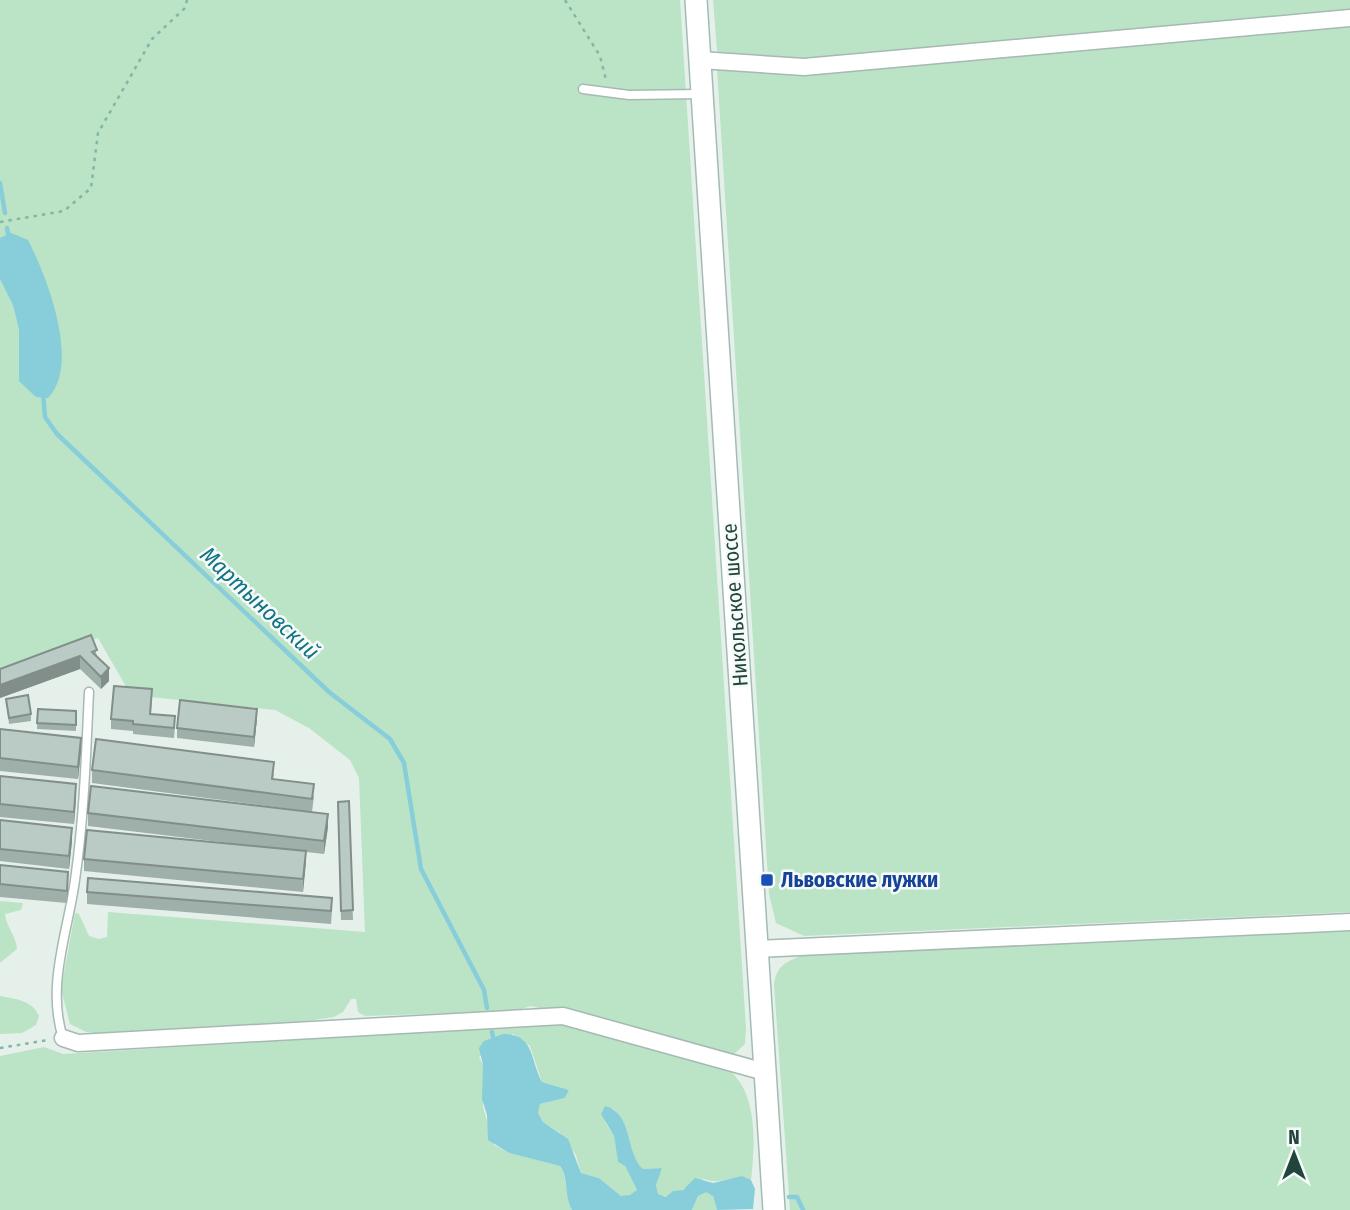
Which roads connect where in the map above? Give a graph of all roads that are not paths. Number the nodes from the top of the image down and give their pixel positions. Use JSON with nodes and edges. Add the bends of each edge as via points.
{"nodes":[{"id":1,"x":696,"y":0,"type":"edge"},
{"id":2,"x":1350,"y":18,"type":"edge"},
{"id":3,"x":700,"y":60,"type":"junction"},
{"id":4,"x":583,"y":89,"type":"dead end"},
{"id":5,"x":702,"y":94,"type":"junction"},
{"id":6,"x":89,"y":692,"type":"dead end"},
{"id":7,"x":1350,"y":922,"type":"edge"},
{"id":8,"x":757,"y":949,"type":"junction"},
{"id":9,"x":63,"y":1038,"type":"joint"},
{"id":10,"x":765,"y":1072,"type":"junction"},
{"id":11,"x":774,"y":1210,"type":"edge"}],
"edges":[{"from":1,"to":3,"type":"main road","name":"Никольское шоссе"},
{"from":2,"to":3,"type":"street","via":[[804,67]]},
{"from":3,"to":5,"type":"main road","name":"Никольское шоссе"},
{"from":4,"to":5,"type":"lane","via":[[629,96]]},
{"from":5,"to":8,"type":"main road","name":"Никольское шоссе"},
{"from":6,"to":9,"type":"lane","via":[[75,881],[57,975]]},
{"from":7,"to":8,"type":"street"},
{"from":8,"to":10,"type":"main road","name":"Никольское шоссе"},
{"from":9,"to":10,"type":"street","via":[[78,1043],[563,1016]]},
{"from":10,"to":11,"type":"main road","name":"Никольское шоссе"}]}
